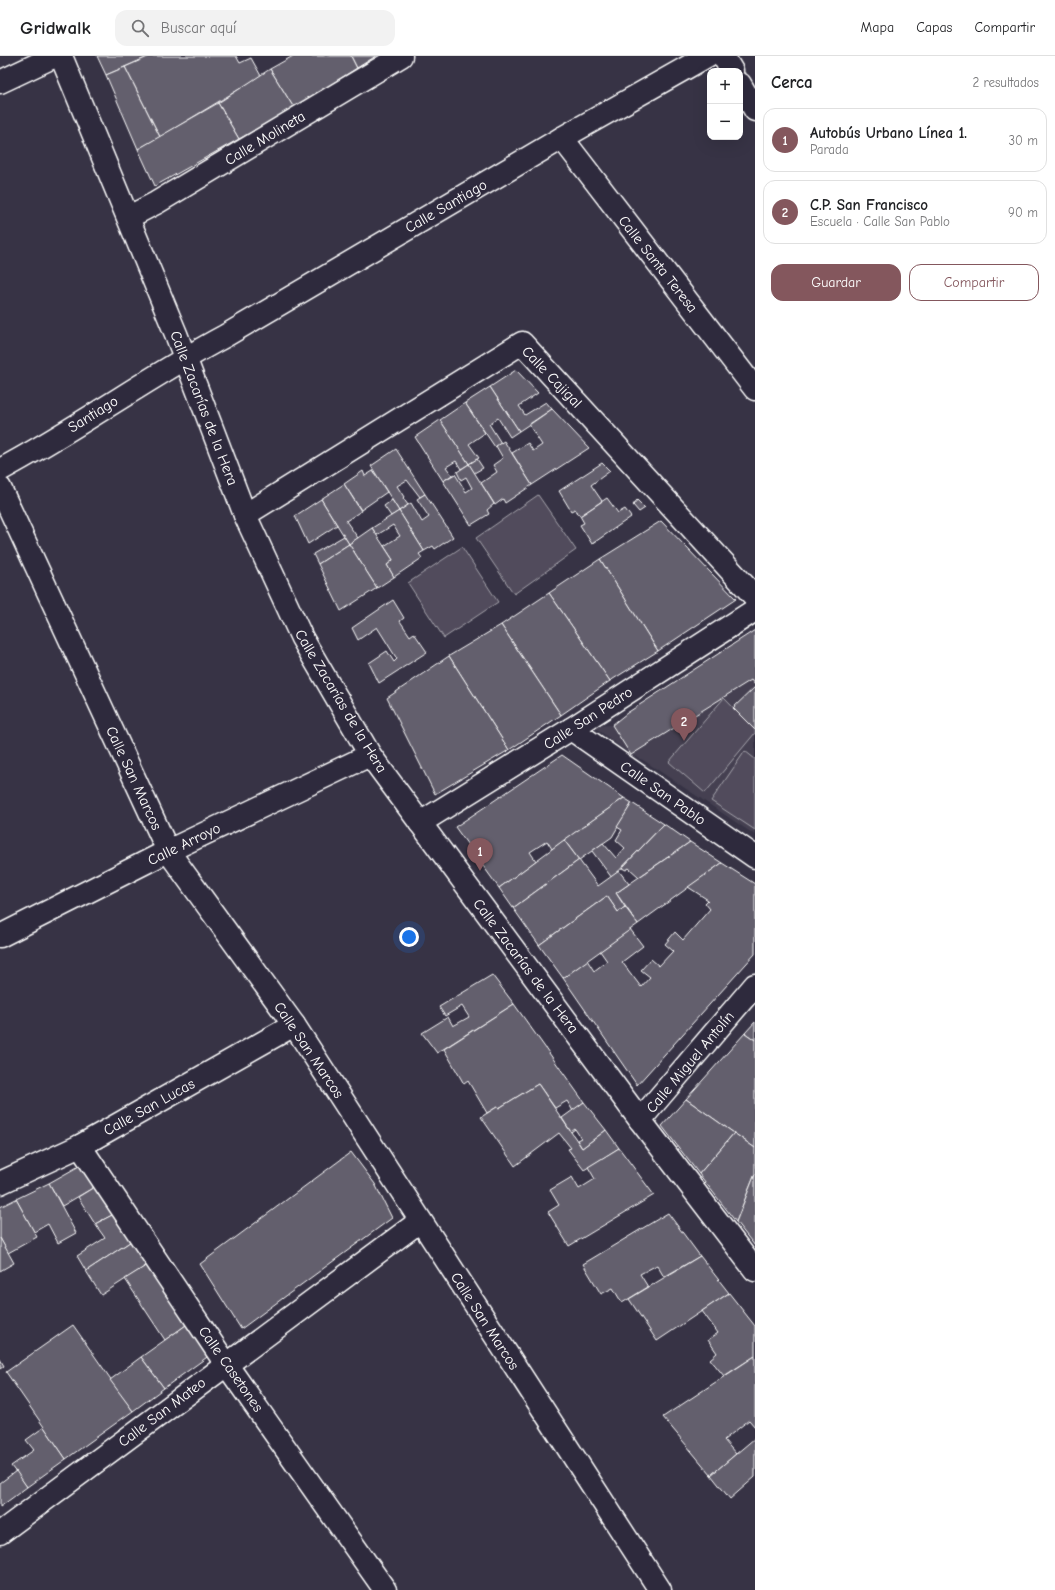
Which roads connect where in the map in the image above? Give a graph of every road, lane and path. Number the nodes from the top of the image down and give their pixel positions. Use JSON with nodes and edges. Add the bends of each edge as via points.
{"nodes":[{"id":1,"x":55,"y":56,"type":"edge"},
{"id":2,"x":61,"y":56,"type":"edge"},
{"id":3,"x":401,"y":56,"type":"edge"},
{"id":4,"x":707,"y":56,"type":"edge"},
{"id":5,"x":723,"y":56,"type":"edge"},
{"id":6,"x":730,"y":68,"type":"edge"},
{"id":7,"x":0,"y":82,"type":"edge"},
{"id":8,"x":743,"y":89,"type":"edge"},
{"id":9,"x":755,"y":110,"type":"edge"},
{"id":10,"x":562,"y":138,"type":"junction"},
{"id":11,"x":129,"y":217,"type":"junction"},
{"id":12,"x":185,"y":357,"type":"junction"},
{"id":13,"x":755,"y":390,"type":"edge"},
{"id":14,"x":0,"y":470,"type":"edge"},
{"id":15,"x":0,"y":488,"type":"edge"},
{"id":16,"x":245,"y":515,"type":"junction"},
{"id":17,"x":755,"y":597,"type":"edge"},
{"id":18,"x":755,"y":610,"type":"edge"},
{"id":19,"x":571,"y":729,"type":"junction"},
{"id":20,"x":370,"y":755,"type":"junction"},
{"id":21,"x":420,"y":823,"type":"junction"},
{"id":22,"x":168,"y":852,"type":"junction"},
{"id":23,"x":755,"y":857,"type":"edge"},
{"id":24,"x":0,"y":936,"type":"edge"},
{"id":25,"x":755,"y":985,"type":"edge"},
{"id":26,"x":294,"y":1025,"type":"junction"},
{"id":27,"x":640,"y":1120,"type":"junction"},
{"id":28,"x":80,"y":1146,"type":"junction"},
{"id":29,"x":0,"y":1183,"type":"edge"},
{"id":30,"x":420,"y":1221,"type":"junction"},
{"id":31,"x":755,"y":1270,"type":"edge"},
{"id":32,"x":226,"y":1364,"type":"junction"},
{"id":33,"x":0,"y":1533,"type":"edge"},
{"id":34,"x":385,"y":1590,"type":"edge"},
{"id":35,"x":660,"y":1590,"type":"edge"}],
"edges":[{"from":1,"to":7,"type":"street"},
{"from":2,"to":11,"type":"street","name":"Calle Zacarías de la Hera"},
{"from":3,"to":11,"type":"street","name":"Calle Molineta","via":[[156,204]]},
{"from":4,"to":10,"type":"street","name":"Calle Santiago"},
{"from":5,"to":6,"type":"street"},
{"from":8,"to":9,"type":"street"},
{"from":10,"to":12,"type":"street","name":"Calle Santiago"},
{"from":10,"to":13,"type":"street","name":"Calle Santa Teresa"},
{"from":11,"to":12,"type":"street","name":"Calle Zacarías de la Hera"},
{"from":12,"to":14,"type":"street","name":"Santiago"},
{"from":12,"to":16,"type":"street","name":"Calle Zacarías de la Hera"},
{"from":15,"to":22,"type":"street","name":"Calle San Marcos"},
{"from":16,"to":17,"type":"street","name":"Calle Cajigal","via":[[522,343]]},
{"from":16,"to":20,"type":"street","name":"Calle Zacarías de la Hera","via":[[302,638]]},
{"from":18,"to":19,"type":"street","name":"Calle San Pedro"},
{"from":19,"to":21,"type":"street","name":"Calle San Pedro"},
{"from":19,"to":23,"type":"street","name":"Calle San Pablo"},
{"from":20,"to":21,"type":"street","name":"Calle Zacarías de la Hera"},
{"from":20,"to":22,"type":"street","name":"Calle Arroyo"},
{"from":21,"to":27,"type":"street","name":"Calle Zacarías de la Hera"},
{"from":22,"to":24,"type":"street","name":"Calle Arroyo"},
{"from":22,"to":26,"type":"street","name":"Calle San Marcos"},
{"from":25,"to":27,"type":"street","name":"Calle Miguel Antolín"},
{"from":26,"to":28,"type":"street","name":"Calle San Lucas"},
{"from":26,"to":30,"type":"street","name":"Calle San Marcos"},
{"from":27,"to":31,"type":"street","name":"Calle Zacarías de la Hera"},
{"from":28,"to":29,"type":"street","name":"Calle San Lucas"},
{"from":28,"to":32,"type":"street","name":"Calle Casetones"},
{"from":30,"to":32,"type":"street","name":"Calle San Mateo"},
{"from":30,"to":35,"type":"street","name":"Calle San Marcos"},
{"from":32,"to":33,"type":"street","name":"Calle San Mateo"},
{"from":32,"to":34,"type":"street","name":"Calle Casetones"}]}
